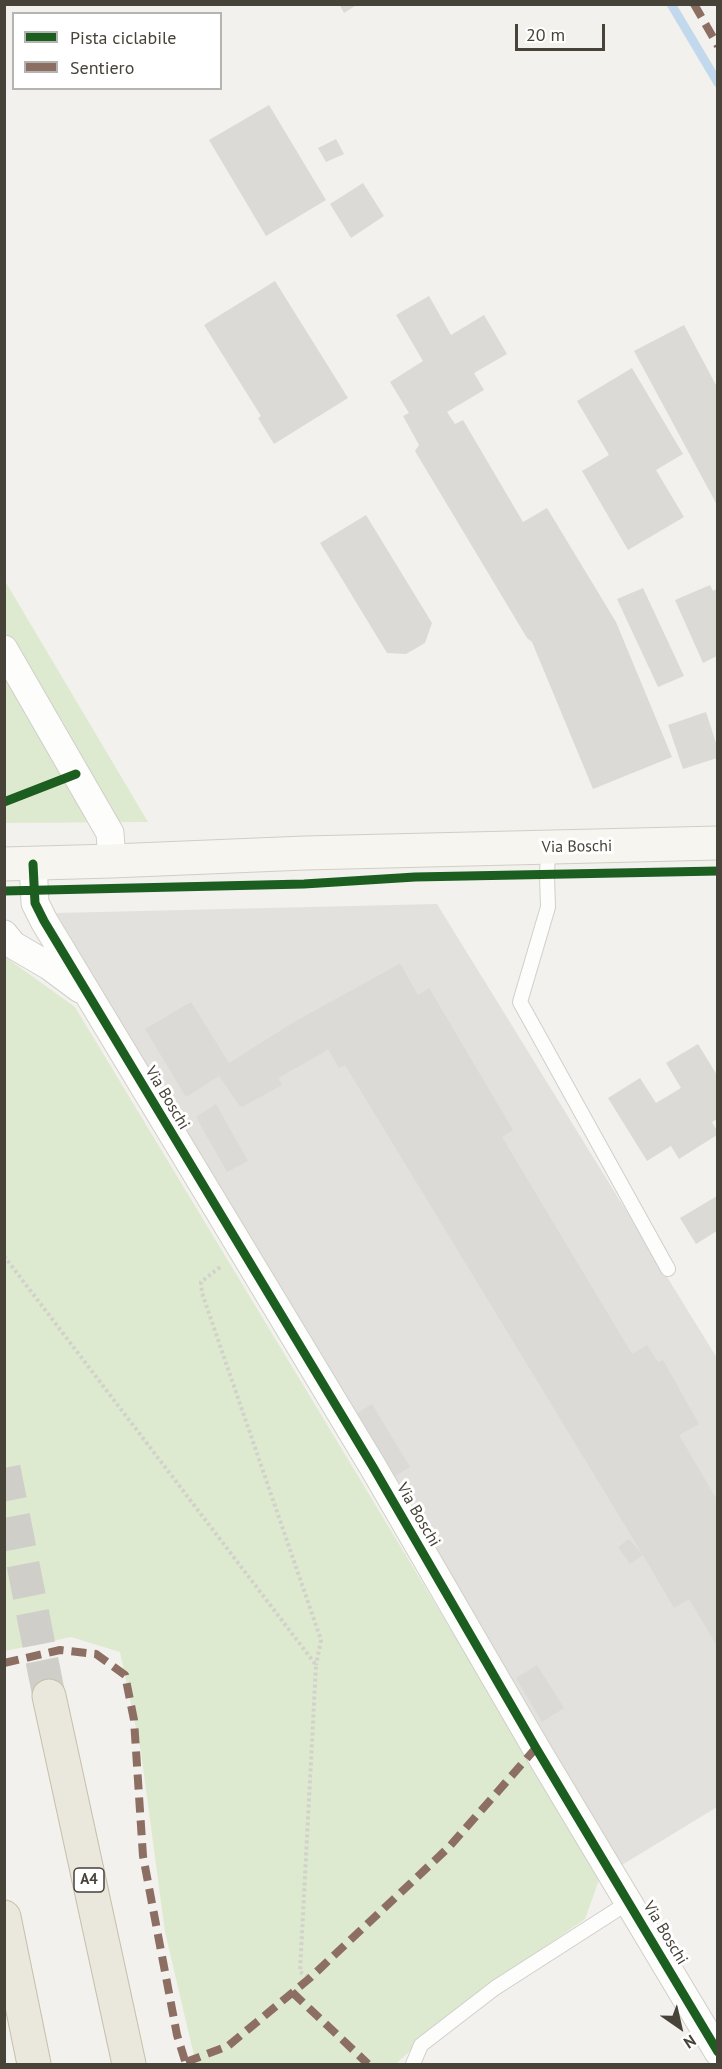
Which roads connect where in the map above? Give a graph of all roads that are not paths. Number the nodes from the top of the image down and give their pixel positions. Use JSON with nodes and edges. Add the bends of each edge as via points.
{"nodes":[{"id":1,"x":4,"y":649,"type":"edge"},
{"id":2,"x":717,"y":843,"type":"edge"},
{"id":3,"x":548,"y":848,"type":"junction"},
{"id":4,"x":112,"y":861,"type":"junction"},
{"id":5,"x":19,"y":864,"type":"edge"},
{"id":6,"x":4,"y":934,"type":"edge"},
{"id":7,"x":88,"y":995,"type":"junction"},
{"id":8,"x":668,"y":1269,"type":"dead end"},
{"id":9,"x":49,"y":1696,"type":"tunnel mouth"},
{"id":10,"x":629,"y":1902,"type":"junction"},
{"id":11,"x":4,"y":1917,"type":"edge"},
{"id":12,"x":717,"y":2052,"type":"edge"},
{"id":13,"x":34,"y":2064,"type":"edge"},
{"id":14,"x":129,"y":2064,"type":"edge"},
{"id":15,"x":413,"y":2064,"type":"edge"}],
"edges":[{"from":1,"to":4,"type":"street","via":[[110,832]]},
{"from":2,"to":3,"type":"main road","name":"Via Boschi"},
{"from":3,"to":4,"type":"main road","name":"Via Boschi"},
{"from":3,"to":8,"type":"lane","via":[[548,907],[520,1002]]},
{"from":4,"to":5,"type":"main road","name":"Via Boschi"},
{"from":5,"to":7,"type":"street","name":"Via Boschi","via":[[44,921]]},
{"from":6,"to":7,"type":"street","via":[[13,945]]},
{"from":7,"to":10,"type":"street","name":"Via Boschi"},
{"from":9,"to":14,"type":"highway","number":"A4"},
{"from":10,"to":12,"type":"street","name":"Via Boschi"},
{"from":10,"to":15,"type":"lane","via":[[495,1988],[421,2045]]},
{"from":11,"to":13,"type":"highway"}]}
